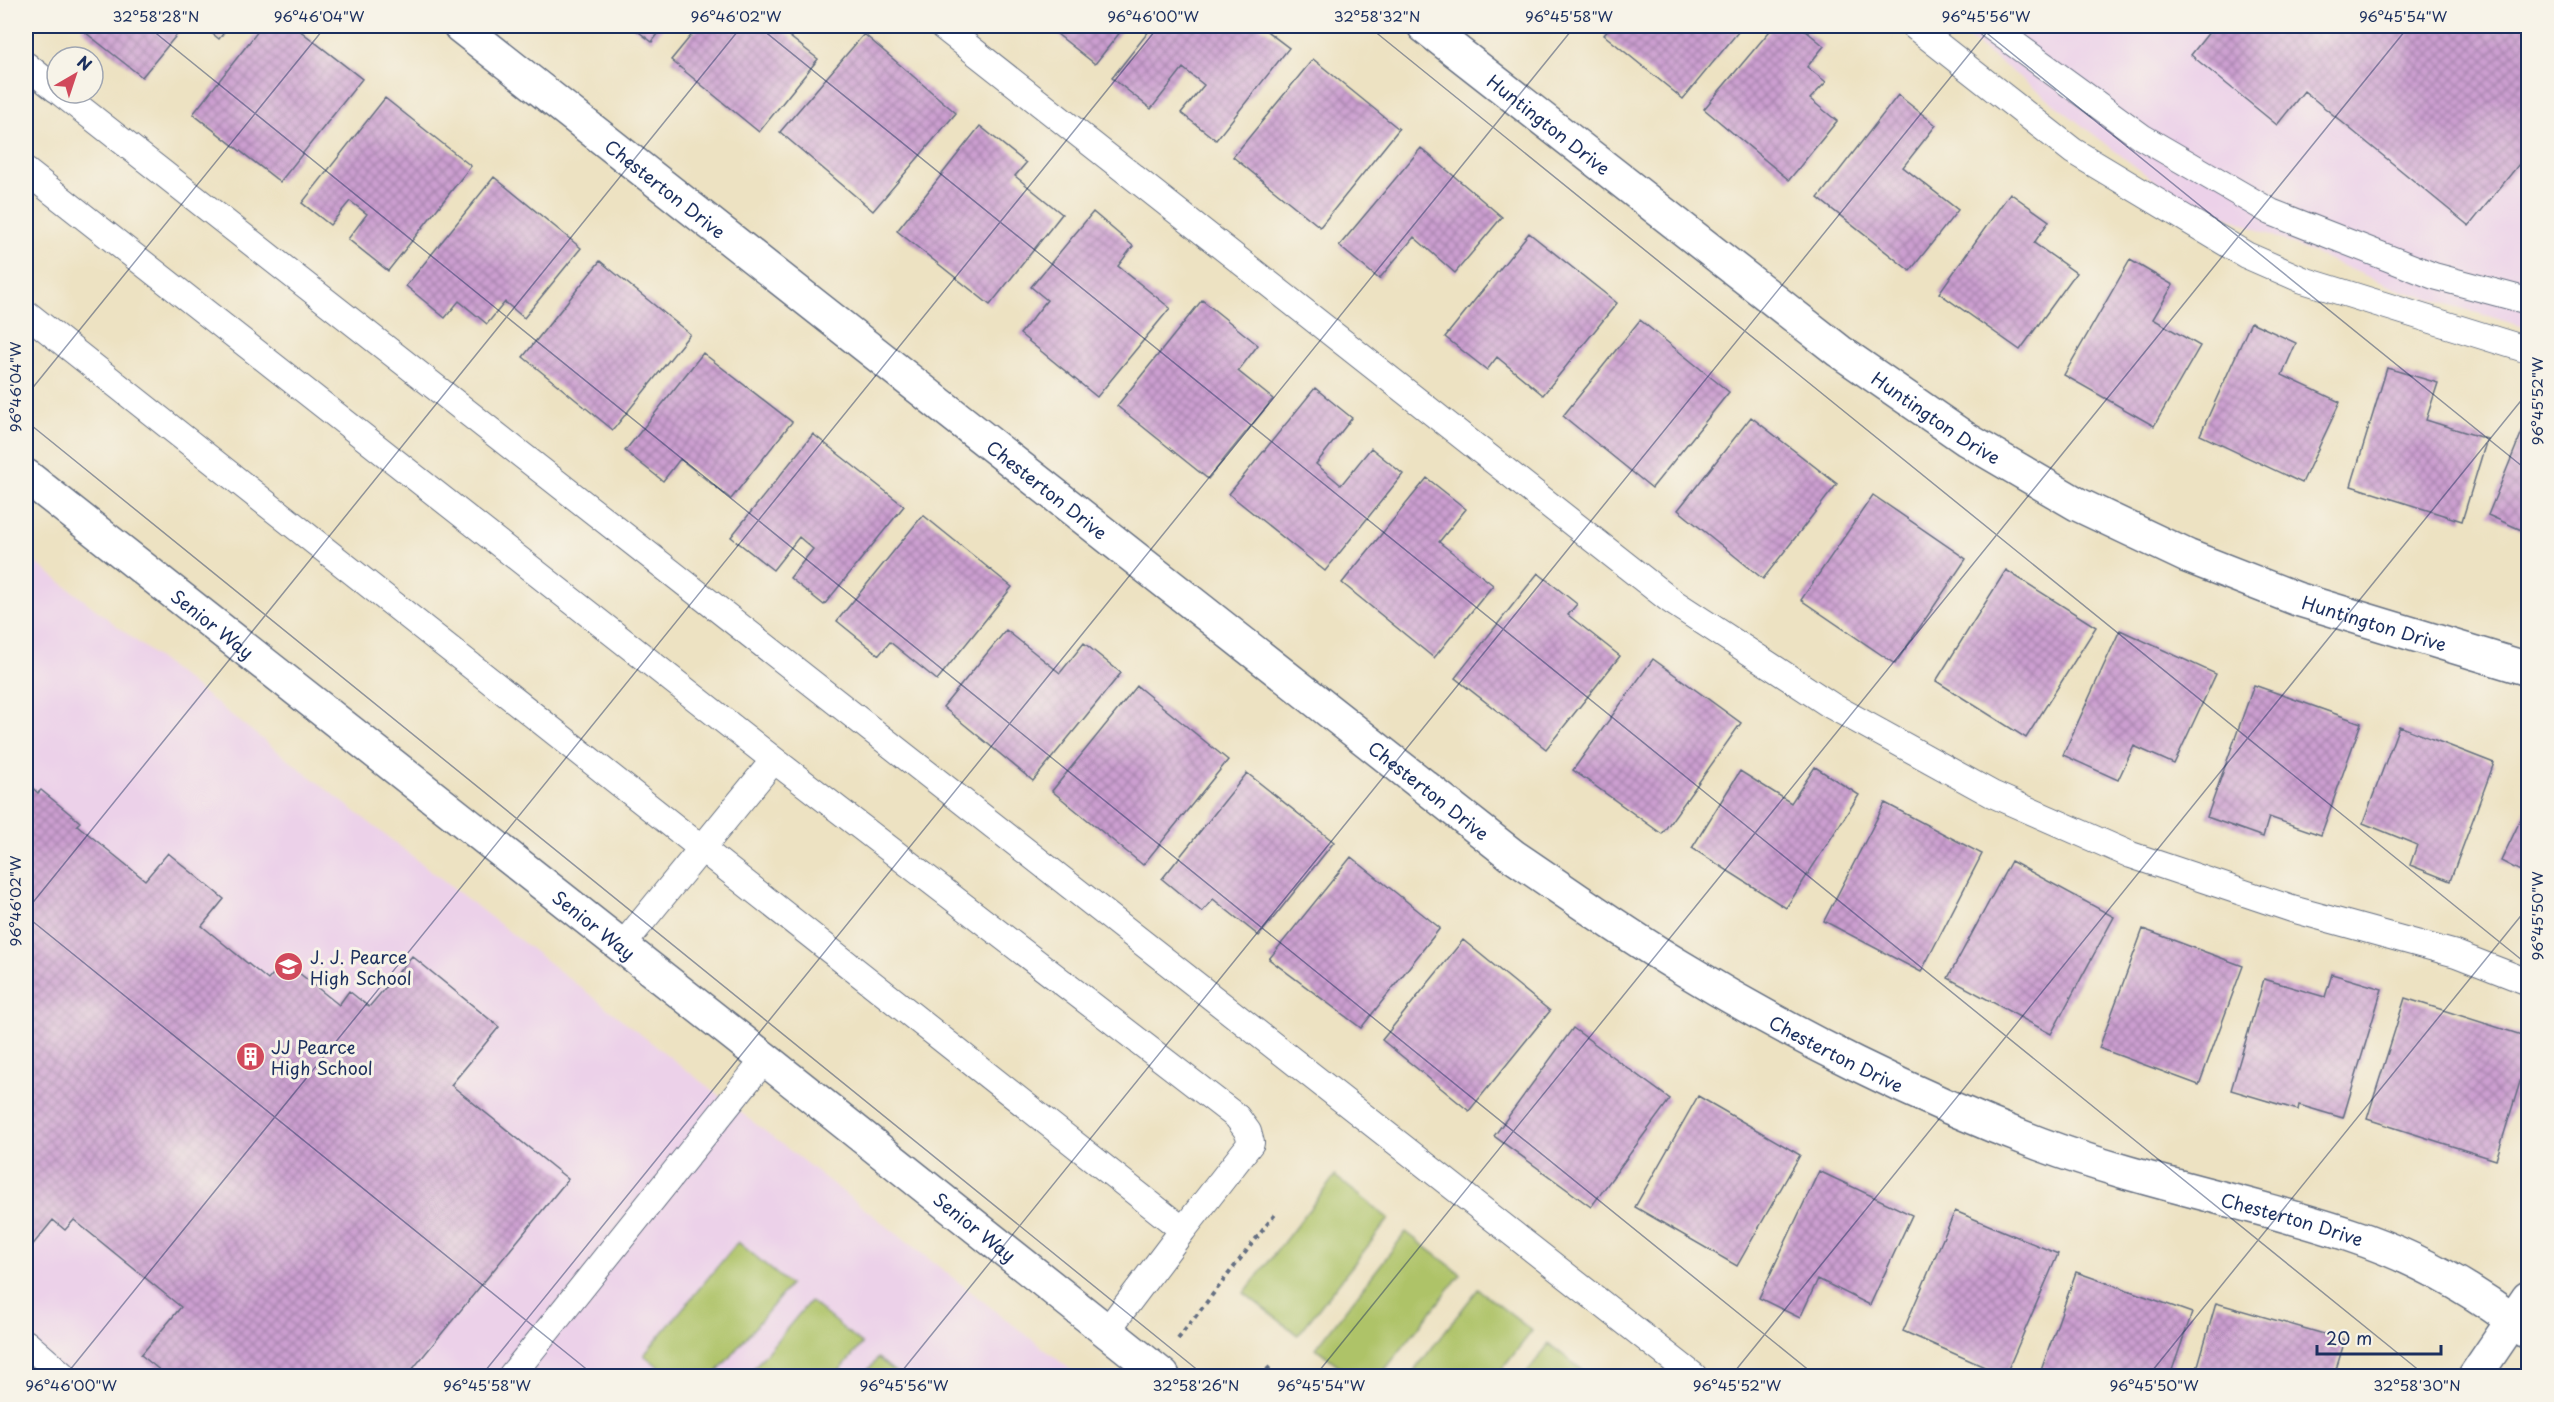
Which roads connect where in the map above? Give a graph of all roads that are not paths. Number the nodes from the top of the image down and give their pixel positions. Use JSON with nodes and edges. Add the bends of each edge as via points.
{"nodes":[{"id":1,"x":460,"y":26,"type":"edge"},
{"id":2,"x":942,"y":26,"type":"edge"},
{"id":3,"x":1424,"y":26,"type":"edge"},
{"id":4,"x":1914,"y":26,"type":"edge"},
{"id":5,"x":1990,"y":26,"type":"edge"},
{"id":6,"x":26,"y":65,"type":"edge"},
{"id":7,"x":45,"y":80,"type":"edge"},
{"id":8,"x":76,"y":105,"type":"edge"},
{"id":9,"x":26,"y":171,"type":"edge"},
{"id":10,"x":2529,"y":301,"type":"edge"},
{"id":11,"x":26,"y":313,"type":"edge"},
{"id":12,"x":2529,"y":350,"type":"edge"},
{"id":13,"x":26,"y":476,"type":"edge"},
{"id":14,"x":2529,"y":669,"type":"edge"},
{"id":15,"x":774,"y":760,"type":"junction"},
{"id":16,"x":700,"y":849,"type":"junction"},
{"id":17,"x":622,"y":946,"type":"junction"},
{"id":18,"x":2529,"y":982,"type":"edge"},
{"id":19,"x":765,"y":1059,"type":"junction"},
{"id":20,"x":1183,"y":1230,"type":"junction"},
{"id":21,"x":2524,"y":1317,"type":"edge"},
{"id":22,"x":1106,"y":1332,"type":"junction"},
{"id":23,"x":26,"y":1343,"type":"edge"},
{"id":24,"x":1167,"y":1362,"type":"edge"},
{"id":25,"x":64,"y":1377,"type":"edge"},
{"id":26,"x":511,"y":1377,"type":"edge"},
{"id":27,"x":1694,"y":1377,"type":"edge"},
{"id":28,"x":2475,"y":1377,"type":"edge"}],
"edges":[{"from":1,"to":21,"type":"street","name":"Chesterton Drive","via":[[1513,856],[1678,966],[1920,1095],[2040,1144],[2119,1170],[2351,1235],[2404,1256]]},
{"from":2,"to":18,"type":"lane","via":[[1670,600],[1832,706],[1992,794],[2131,855],[2292,909],[2456,954]]},
{"from":3,"to":14,"type":"street","name":"Huntington Drive","via":[[1839,351],[1966,439],[2077,504],[2187,556],[2297,599]]},
{"from":4,"to":12,"type":"lane","via":[[2073,151],[2246,255],[2303,280]]},
{"from":5,"to":10,"type":"lane","via":[[2142,137],[2271,212],[2434,276]]},
{"from":6,"to":7,"type":"lane"},
{"from":8,"to":27,"type":"lane"},
{"from":9,"to":15,"type":"lane"},
{"from":11,"to":16,"type":"lane"},
{"from":13,"to":17,"type":"street","name":"Senior Way"},
{"from":15,"to":16,"type":"lane"},
{"from":15,"to":20,"type":"lane","via":[[1237,1117],[1251,1143]]},
{"from":16,"to":17,"type":"lane"},
{"from":16,"to":20,"type":"lane"},
{"from":17,"to":19,"type":"street","name":"Senior Way"},
{"from":19,"to":22,"type":"street","name":"Senior Way"},
{"from":19,"to":26,"type":"lane"},
{"from":20,"to":22,"type":"lane"},
{"from":21,"to":28,"type":"street"},
{"from":22,"to":24,"type":"street","name":"Senior Way"},
{"from":23,"to":25,"type":"lane"}]}
